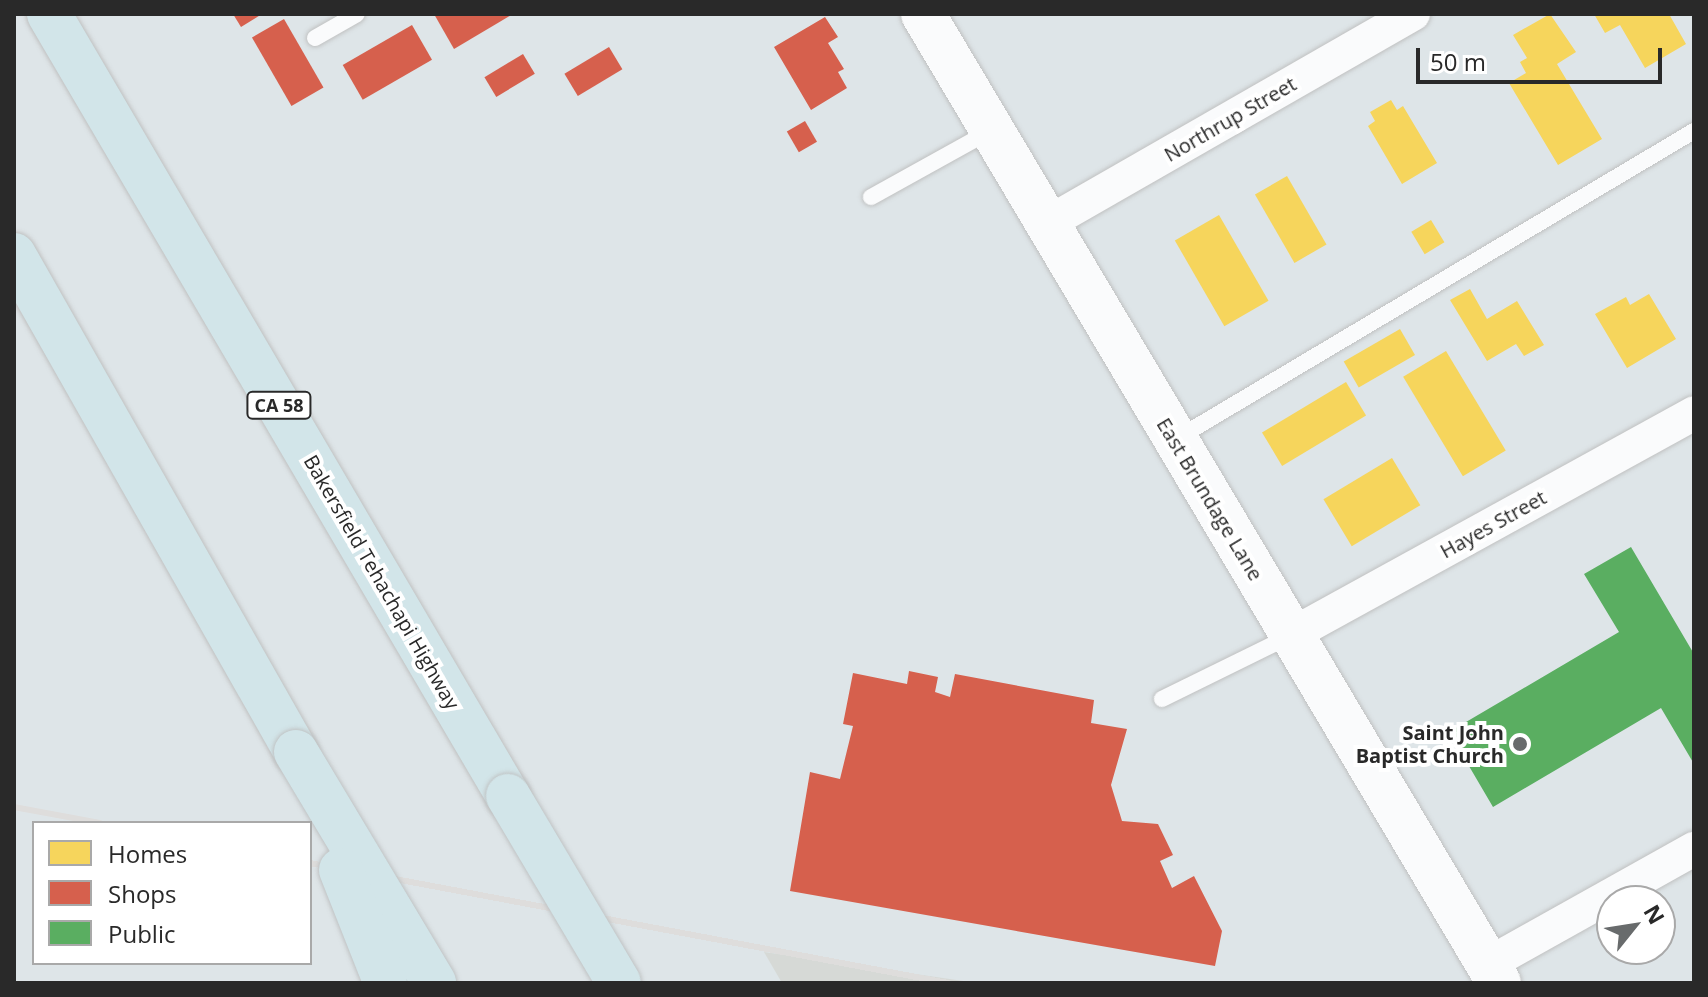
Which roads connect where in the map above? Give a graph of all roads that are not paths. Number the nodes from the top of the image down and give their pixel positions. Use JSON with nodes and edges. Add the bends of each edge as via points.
{"nodes":[{"id":1,"x":49,"y":14,"type":"edge"},
{"id":2,"x":357,"y":14,"type":"edge"},
{"id":3,"x":923,"y":14,"type":"edge"},
{"id":4,"x":1413,"y":14,"type":"edge"},
{"id":5,"x":315,"y":38,"type":"dead end"},
{"id":6,"x":991,"y":130,"type":"junction"},
{"id":7,"x":1694,"y":131,"type":"edge"},
{"id":8,"x":871,"y":197,"type":"dead end"},
{"id":9,"x":1046,"y":224,"type":"junction"},
{"id":10,"x":14,"y":255,"type":"edge"},
{"id":11,"x":1694,"y":413,"type":"edge"},
{"id":12,"x":1174,"y":439,"type":"junction"},
{"id":13,"x":1291,"y":635,"type":"junction"},
{"id":14,"x":1162,"y":699,"type":"dead end"},
{"id":15,"x":296,"y":752,"type":"junction"},
{"id":16,"x":1694,"y":849,"type":"edge"},
{"id":17,"x":1494,"y":974,"type":"edge"},
{"id":18,"x":385,"y":982,"type":"edge"},
{"id":19,"x":434,"y":983,"type":"edge"},
{"id":20,"x":619,"y":983,"type":"edge"}],
"edges":[{"from":1,"to":20,"type":"highway","name":"Bakersfield Tehachapi Highway","number":"CA 58","bridge":true},
{"from":2,"to":5,"type":"lane"},
{"from":3,"to":6,"type":"main road","name":"East Brundage Lane"},
{"from":4,"to":9,"type":"street","name":"Northrup Street"},
{"from":6,"to":8,"type":"lane"},
{"from":6,"to":9,"type":"main road","name":"East Brundage Lane"},
{"from":7,"to":12,"type":"lane"},
{"from":9,"to":12,"type":"main road","name":"East Brundage Lane"},
{"from":10,"to":15,"type":"highway"},
{"from":11,"to":13,"type":"street","name":"Hayes Street"},
{"from":12,"to":13,"type":"main road","name":"East Brundage Lane"},
{"from":13,"to":14,"type":"lane"},
{"from":13,"to":17,"type":"main road","name":"East Brundage Lane"},
{"from":15,"to":18,"type":"highway","bridge":true},
{"from":15,"to":19,"type":"highway","bridge":true},
{"from":16,"to":17,"type":"street"}]}
